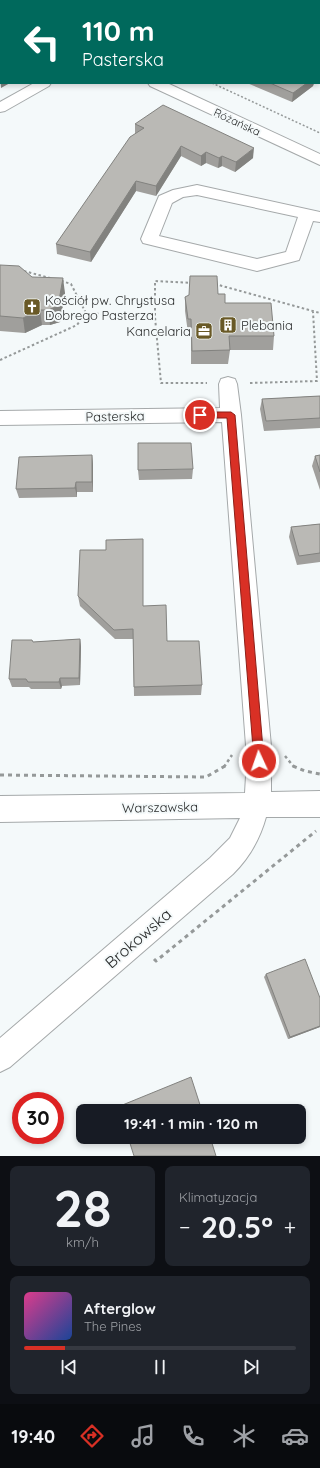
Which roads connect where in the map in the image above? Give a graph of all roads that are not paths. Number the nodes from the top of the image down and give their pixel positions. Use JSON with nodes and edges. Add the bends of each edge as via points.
{"nodes":[{"id":1,"x":42,"y":84,"type":"edge"},
{"id":2,"x":157,"y":84,"type":"edge"},
{"id":3,"x":0,"y":108,"type":"edge"},
{"id":4,"x":320,"y":160,"type":"edge"},
{"id":5,"x":313,"y":216,"type":"edge"},
{"id":6,"x":228,"y":384,"type":"road end"},
{"id":7,"x":231,"y":415,"type":"junction"},
{"id":8,"x":0,"y":418,"type":"edge"},
{"id":9,"x":320,"y":804,"type":"edge"},
{"id":10,"x":256,"y":805,"type":"junction"},
{"id":11,"x":0,"y":809,"type":"edge"},
{"id":12,"x":0,"y":1057,"type":"edge"}],
"edges":[{"from":1,"to":3,"type":"street"},
{"from":2,"to":4,"type":"street","name":"Różańska"},
{"from":5,"to":5,"type":"street","via":[[197,190],[179,193],[165,200],[149,239],[257,265],[293,256]]},
{"from":6,"to":7,"type":"street","name":"Brokowska"},
{"from":7,"to":8,"type":"street","name":"Pasterska"},
{"from":7,"to":10,"type":"street","name":"Brokowska","via":[[259,746],[260,775]]},
{"from":9,"to":10,"type":"street","name":"Warszawska"},
{"from":10,"to":11,"type":"street","name":"Warszawska"},
{"from":10,"to":12,"type":"street","name":"Brokowska","via":[[251,829],[239,848],[213,874]]}]}
